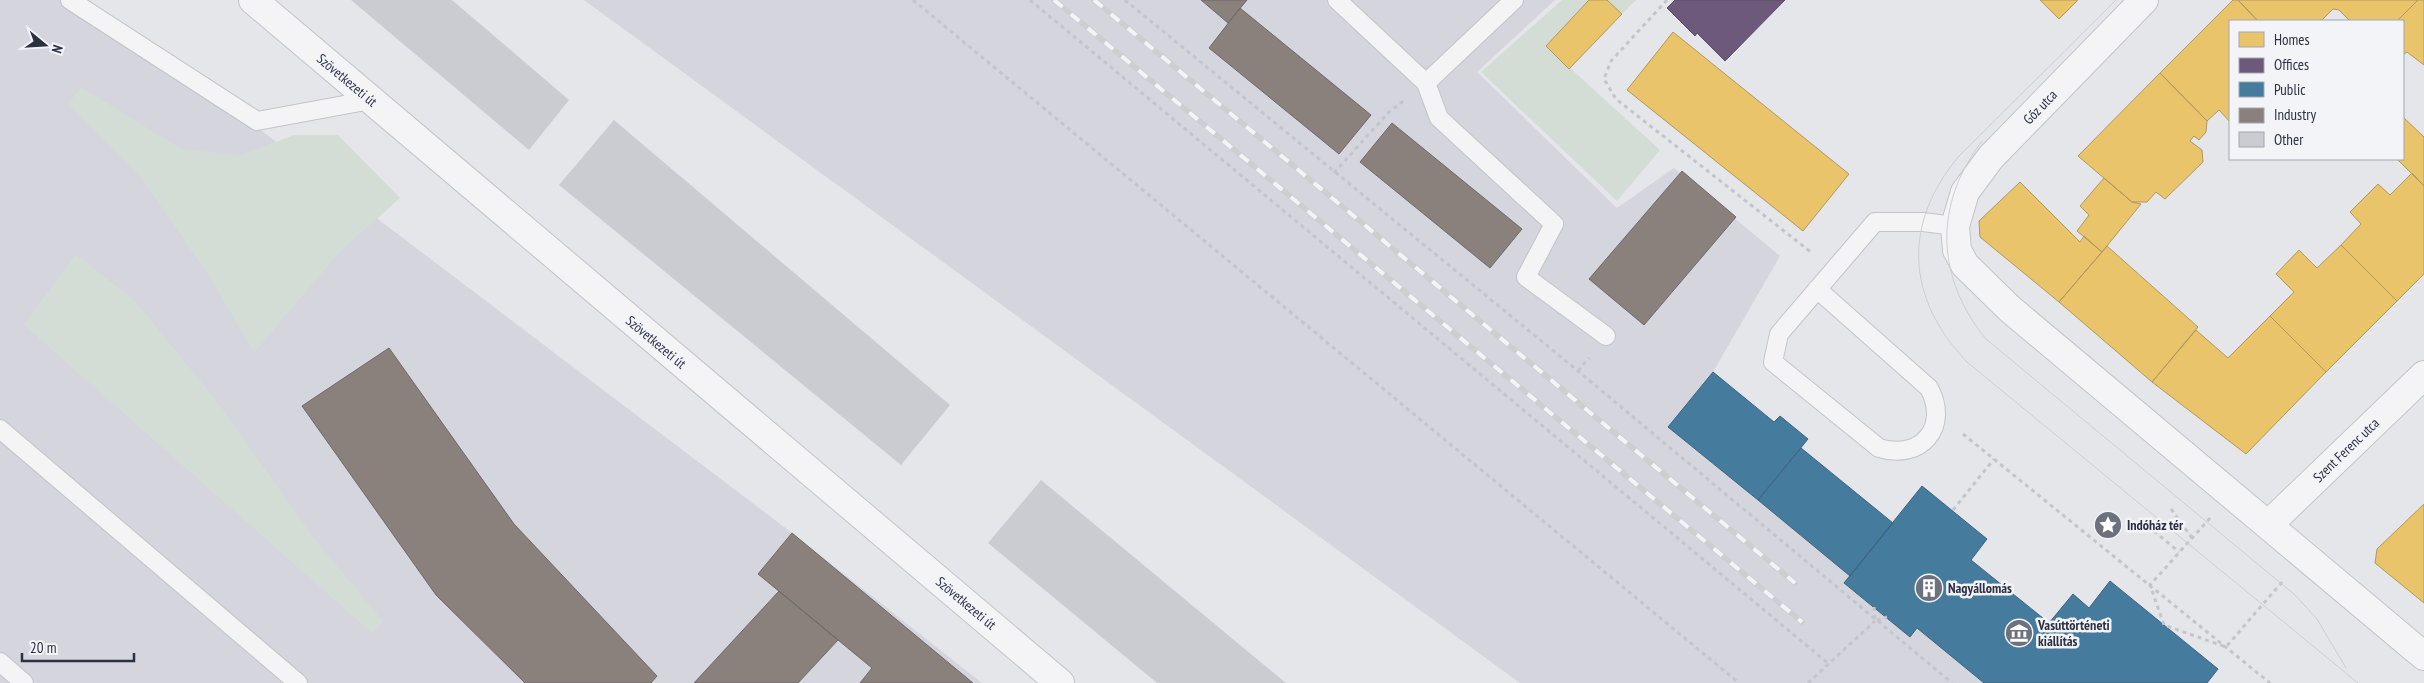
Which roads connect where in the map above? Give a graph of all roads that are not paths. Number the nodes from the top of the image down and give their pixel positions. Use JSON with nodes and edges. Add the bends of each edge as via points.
{"nodes":[{"id":1,"x":70,"y":0,"type":"edge"},
{"id":2,"x":253,"y":0,"type":"edge"},
{"id":3,"x":1337,"y":0,"type":"edge"},
{"id":4,"x":1514,"y":0,"type":"edge"},
{"id":5,"x":2144,"y":0,"type":"edge"},
{"id":6,"x":1426,"y":83,"type":"junction"},
{"id":7,"x":371,"y":100,"type":"junction"},
{"id":8,"x":1955,"y":226,"type":"junction"},
{"id":9,"x":1818,"y":289,"type":"junction"},
{"id":10,"x":1606,"y":336,"type":"dead end"},
{"id":11,"x":2424,"y":375,"type":"edge"},
{"id":12,"x":0,"y":429,"type":"edge"},
{"id":13,"x":2268,"y":525,"type":"junction"},
{"id":14,"x":2424,"y":656,"type":"edge"},
{"id":15,"x":0,"y":662,"type":"edge"},
{"id":16,"x":24,"y":683,"type":"edge"},
{"id":17,"x":298,"y":683,"type":"edge"},
{"id":18,"x":1060,"y":683,"type":"edge"}],
"edges":[{"from":1,"to":7,"type":"lane","via":[[257,121]]},
{"from":2,"to":7,"type":"street","name":"Szövetkezeti út"},
{"from":3,"to":6,"type":"lane"},
{"from":4,"to":6,"type":"lane"},
{"from":5,"to":8,"type":"street","name":"Gőz utca","via":[[1991,157],[1966,192]]},
{"from":6,"to":10,"type":"lane","via":[[1439,118],[1554,224],[1526,277]]},
{"from":7,"to":18,"type":"street","name":"Szövetkezeti út"},
{"from":8,"to":9,"type":"lane","via":[[1876,222]]},
{"from":8,"to":13,"type":"street","via":[[1957,250],[1965,265],[1990,290]]},
{"from":9,"to":9,"type":"lane","via":[[1779,334],[1773,362],[1879,448],[1898,452],[1917,447],[1934,427],[1937,413],[1929,388]]},
{"from":11,"to":13,"type":"street","name":"Szent Ferenc utca"},
{"from":12,"to":17,"type":"lane"},
{"from":13,"to":14,"type":"street"},
{"from":15,"to":16,"type":"lane"}]}
